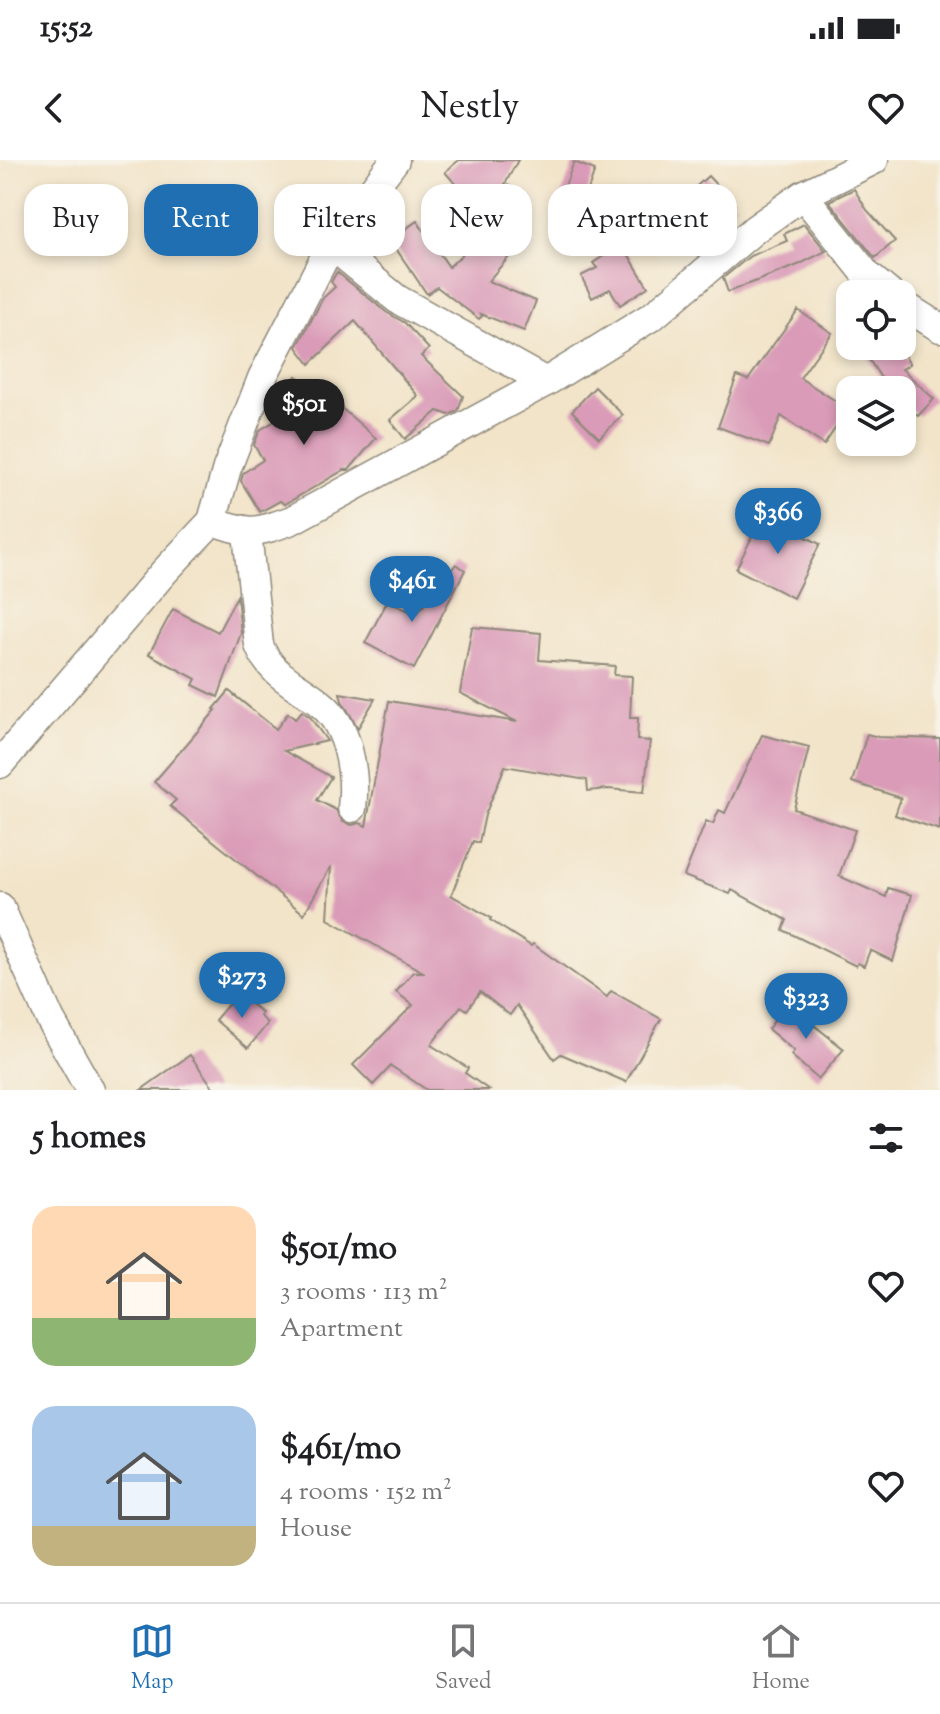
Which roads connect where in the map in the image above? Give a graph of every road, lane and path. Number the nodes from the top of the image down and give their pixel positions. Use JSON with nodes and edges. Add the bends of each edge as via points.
{"nodes":[{"id":1,"x":395,"y":160,"type":"edge"},
{"id":2,"x":870,"y":161,"type":"edge"},
{"id":3,"x":377,"y":184,"type":"edge"},
{"id":4,"x":803,"y":195,"type":"junction"},
{"id":5,"x":325,"y":256,"type":"edge"},
{"id":6,"x":344,"y":256,"type":"edge"},
{"id":7,"x":873,"y":280,"type":"edge"},
{"id":8,"x":916,"y":313,"type":"edge"},
{"id":9,"x":940,"y":328,"type":"edge"},
{"id":10,"x":546,"y":382,"type":"junction"},
{"id":11,"x":212,"y":521,"type":"junction"},
{"id":12,"x":247,"y":533,"type":"junction"},
{"id":13,"x":0,"y":764,"type":"edge"},
{"id":14,"x":352,"y":808,"type":"dead end"},
{"id":15,"x":0,"y":907,"type":"edge"},
{"id":16,"x":90,"y":1090,"type":"edge"}],
"edges":[{"from":1,"to":3,"type":"street"},
{"from":2,"to":4,"type":"street"},
{"from":4,"to":7,"type":"street"},
{"from":4,"to":10,"type":"street","via":[[654,315]]},
{"from":5,"to":11,"type":"street","via":[[262,378]]},
{"from":6,"to":10,"type":"street","via":[[397,299]]},
{"from":8,"to":9,"type":"street"},
{"from":10,"to":12,"type":"street","via":[[292,520]]},
{"from":11,"to":12,"type":"street"},
{"from":11,"to":13,"type":"street"},
{"from":12,"to":14,"type":"street","via":[[259,645],[265,660],[324,705],[335,721],[353,769]]},
{"from":15,"to":16,"type":"street","via":[[50,1019]]}]}
